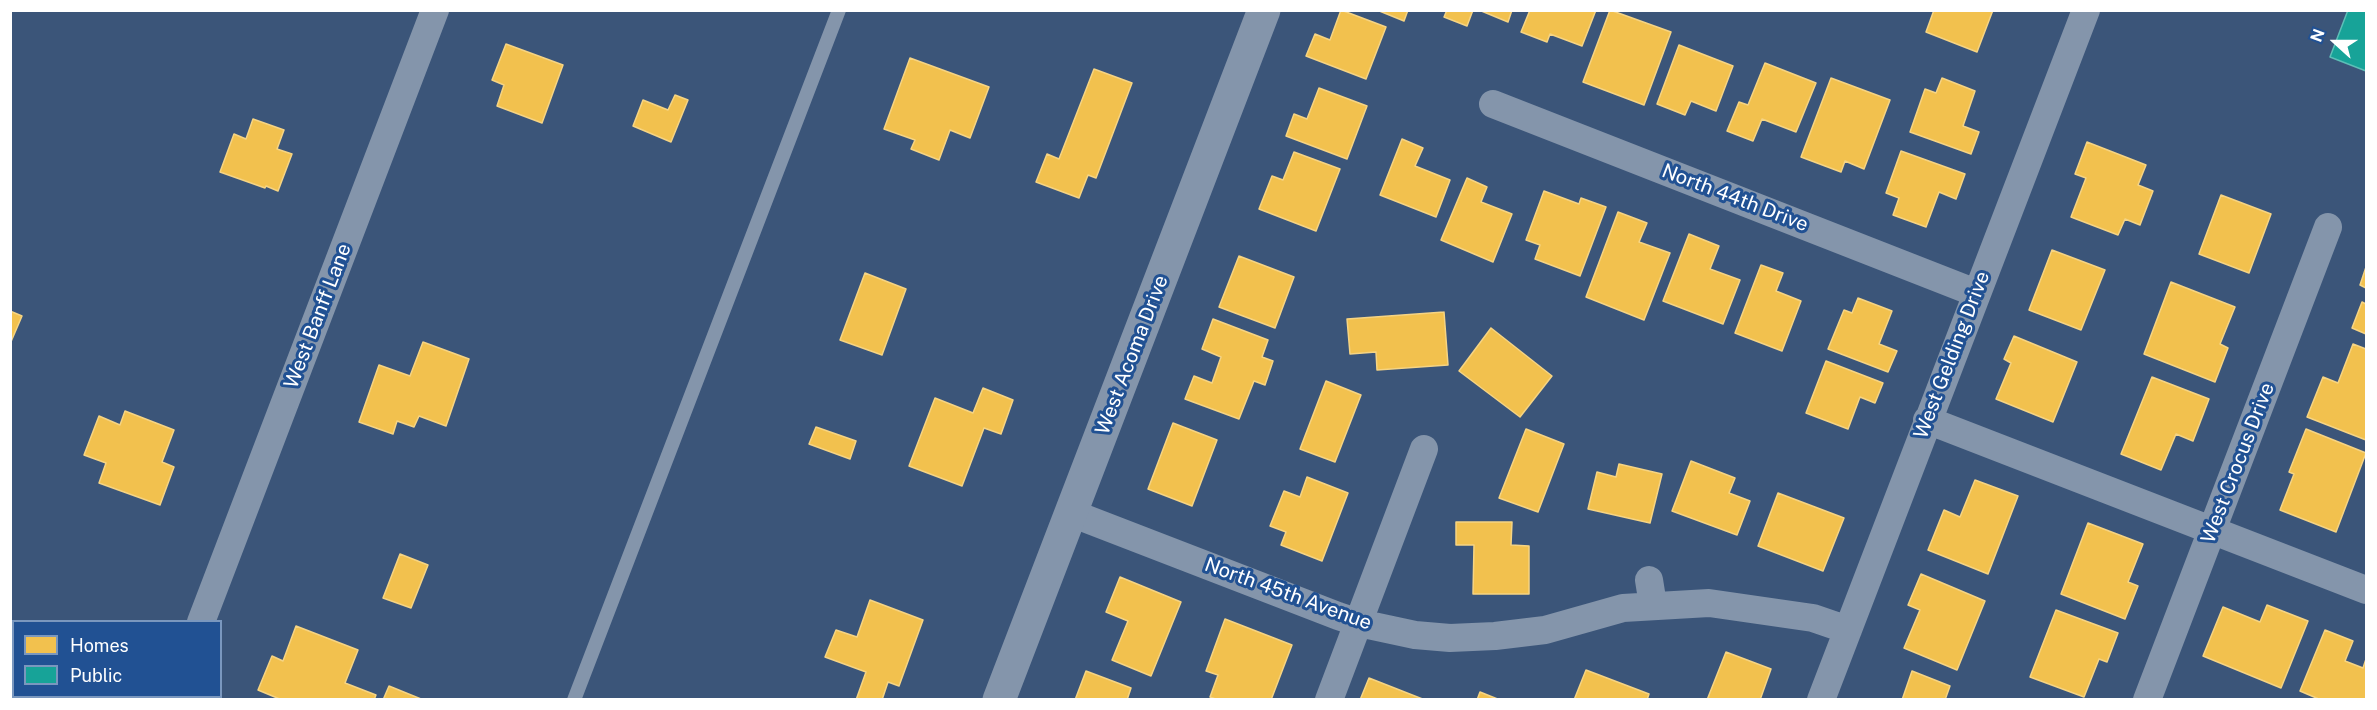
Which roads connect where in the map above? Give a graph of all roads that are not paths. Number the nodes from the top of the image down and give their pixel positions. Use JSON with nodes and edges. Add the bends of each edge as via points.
{"nodes":[{"id":1,"x":435,"y":10,"type":"edge"},
{"id":2,"x":838,"y":10,"type":"edge"},
{"id":3,"x":1264,"y":10,"type":"edge"},
{"id":4,"x":2086,"y":10,"type":"edge"},
{"id":5,"x":1493,"y":104,"type":"dead end"},
{"id":6,"x":2328,"y":227,"type":"dead end"},
{"id":7,"x":1976,"y":293,"type":"junction"},
{"id":8,"x":1927,"y":420,"type":"junction"},
{"id":9,"x":1424,"y":449,"type":"dead end"},
{"id":10,"x":1071,"y":513,"type":"junction"},
{"id":11,"x":2212,"y":530,"type":"junction"},
{"id":12,"x":2367,"y":590,"type":"edge"},
{"id":13,"x":201,"y":620,"type":"edge"},
{"id":14,"x":1359,"y":623,"type":"junction"},
{"id":15,"x":1848,"y":630,"type":"junction"},
{"id":16,"x":574,"y":699,"type":"edge"},
{"id":17,"x":999,"y":699,"type":"edge"},
{"id":18,"x":1329,"y":699,"type":"edge"},
{"id":19,"x":1821,"y":699,"type":"edge"},
{"id":20,"x":2147,"y":699,"type":"edge"}],
"edges":[{"from":1,"to":13,"type":"street","name":"West Banff Lane"},
{"from":2,"to":16,"type":"lane"},
{"from":3,"to":10,"type":"street","name":"West Acoma Drive"},
{"from":4,"to":7,"type":"street","name":"West Gelding Drive"},
{"from":5,"to":7,"type":"street","name":"North 44th Drive"},
{"from":6,"to":11,"type":"street","name":"West Crocus Drive"},
{"from":7,"to":8,"type":"street","name":"West Gelding Drive"},
{"from":8,"to":11,"type":"street"},
{"from":8,"to":15,"type":"street","name":"West Gelding Drive"},
{"from":9,"to":14,"type":"street"},
{"from":10,"to":14,"type":"street","name":"North 45th Avenue"},
{"from":10,"to":17,"type":"street","name":"West Acoma Drive"},
{"from":11,"to":12,"type":"street"},
{"from":11,"to":20,"type":"street","name":"West Crocus Drive"},
{"from":14,"to":15,"type":"street","name":"North 45th Avenue","via":[[1415,635],[1495,636],[1545,630],[1623,609],[1651,592],[1813,618]]},
{"from":14,"to":18,"type":"street"},
{"from":15,"to":19,"type":"street","name":"West Gelding Drive"}]}
